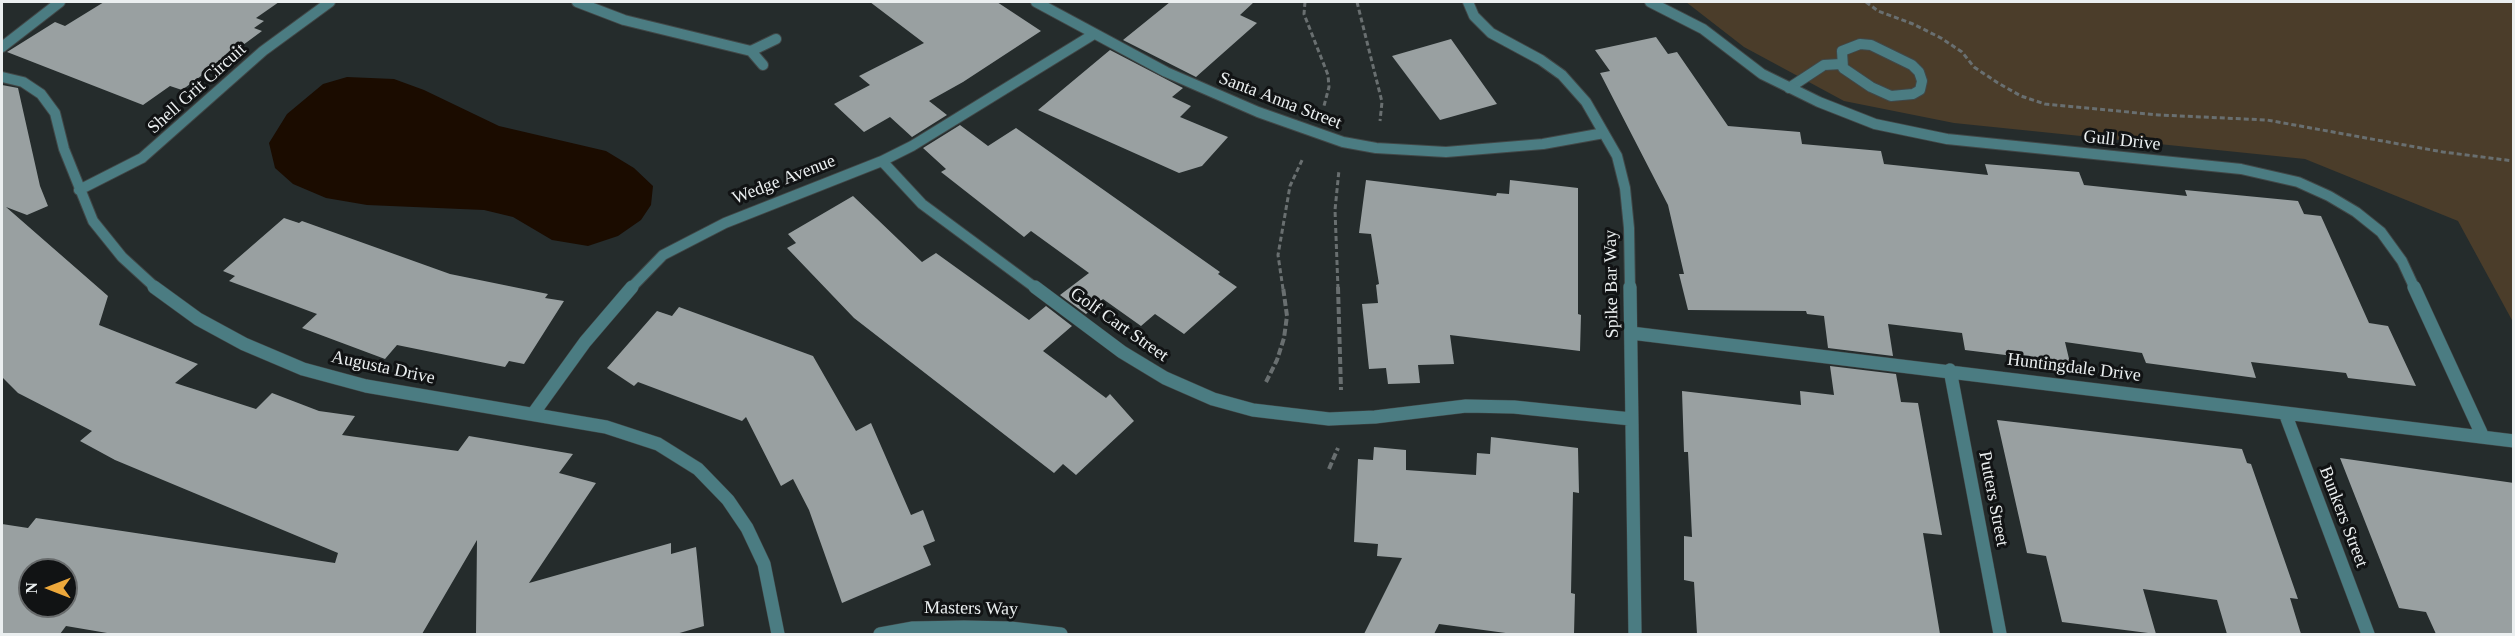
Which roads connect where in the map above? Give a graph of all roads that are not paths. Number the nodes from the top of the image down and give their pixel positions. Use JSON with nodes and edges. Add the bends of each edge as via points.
{"nodes":[{"id":1,"x":60,"y":2,"type":"edge"},
{"id":2,"x":330,"y":2,"type":"edge"},
{"id":3,"x":577,"y":2,"type":"edge"},
{"id":4,"x":1036,"y":2,"type":"edge"},
{"id":5,"x":1468,"y":2,"type":"edge"},
{"id":6,"x":1650,"y":2,"type":"edge"},
{"id":7,"x":1094,"y":34,"type":"junction"},
{"id":8,"x":776,"y":39,"type":"dead end"},
{"id":9,"x":2,"y":47,"type":"edge"},
{"id":10,"x":751,"y":51,"type":"junction"},
{"id":11,"x":1841,"y":64,"type":"junction"},
{"id":12,"x":763,"y":65,"type":"dead end"},
{"id":13,"x":2,"y":77,"type":"edge"},
{"id":14,"x":1789,"y":88,"type":"junction"},
{"id":15,"x":1604,"y":133,"type":"junction"},
{"id":16,"x":882,"y":161,"type":"junction"},
{"id":17,"x":79,"y":190,"type":"junction"},
{"id":18,"x":1630,"y":333,"type":"junction"},
{"id":19,"x":1950,"y":370,"type":"junction"},
{"id":20,"x":2285,"y":413,"type":"junction"},
{"id":21,"x":533,"y":414,"type":"junction"},
{"id":22,"x":1631,"y":419,"type":"junction"},
{"id":23,"x":2483,"y":437,"type":"junction"},
{"id":24,"x":2514,"y":441,"type":"edge"},
{"id":25,"x":778,"y":634,"type":"edge"},
{"id":26,"x":880,"y":634,"type":"edge"},
{"id":27,"x":1061,"y":634,"type":"edge"},
{"id":28,"x":1635,"y":634,"type":"edge"},
{"id":29,"x":2000,"y":634,"type":"edge"},
{"id":30,"x":2368,"y":634,"type":"edge"}],
"edges":[{"from":1,"to":9,"type":"street"},
{"from":2,"to":17,"type":"street","name":"Shell Grit Circuit","via":[[263,51],[142,158]]},
{"from":3,"to":10,"type":"street","via":[[624,20]]},
{"from":4,"to":7,"type":"street","name":"Santa Anna Street"},
{"from":5,"to":15,"type":"street","name":"Spike Bar Way","via":[[1474,16],[1491,33],[1562,75],[1586,102]]},
{"from":6,"to":14,"type":"street","name":"Gull Drive","via":[[1703,29],[1762,74]]},
{"from":7,"to":15,"type":"street","name":"Santa Anna Street","via":[[1166,72],[1313,133],[1347,143],[1446,152]]},
{"from":7,"to":16,"type":"street","name":"Wedge Avenue","via":[[956,121]]},
{"from":8,"to":10,"type":"street"},
{"from":10,"to":12,"type":"street"},
{"from":11,"to":11,"type":"street","via":[[1842,51],[1850,46],[1871,45],[1919,72],[1920,90],[1892,96],[1871,87]]},
{"from":11,"to":14,"type":"street","via":[[1818,68]]},
{"from":13,"to":17,"type":"street","name":"Augusta Drive","via":[[23,82],[41,94],[55,113]]},
{"from":14,"to":23,"type":"street","name":"Gull Drive","via":[[1848,114],[1909,133],[2241,169],[2298,182],[2329,196],[2381,232],[2402,261]]},
{"from":15,"to":18,"type":"street","name":"Spike Bar Way","via":[[1617,156],[1625,188]]},
{"from":16,"to":21,"type":"street","name":"Wedge Avenue","via":[[725,223],[663,255],[585,342]]},
{"from":16,"to":22,"type":"street","name":"Golf Cart Street","via":[[922,204],[1122,352],[1165,378],[1213,399],[1289,416],[1376,417],[1466,406]]},
{"from":17,"to":21,"type":"street","name":"Augusta Drive","via":[[93,221],[122,257],[154,287],[198,319],[244,344],[303,369],[366,386]]},
{"from":18,"to":19,"type":"street","name":"Huntingdale Drive"},
{"from":18,"to":22,"type":"street","name":"Spike Bar Way"},
{"from":19,"to":20,"type":"street","name":"Huntingdale Drive"},
{"from":19,"to":29,"type":"street","name":"Putters Street"},
{"from":20,"to":23,"type":"street","name":"Huntingdale Drive"},
{"from":20,"to":30,"type":"street","name":"Bunkers Street"},
{"from":21,"to":25,"type":"street","name":"Augusta Drive","via":[[606,427],[658,444],[698,469],[728,500],[747,528],[764,564]]},
{"from":22,"to":28,"type":"street","name":"Spike Bar Way"},
{"from":23,"to":24,"type":"street","name":"Huntingdale Drive"},
{"from":26,"to":27,"type":"street","name":"Masters Way","via":[[913,628],[964,627]]}]}
